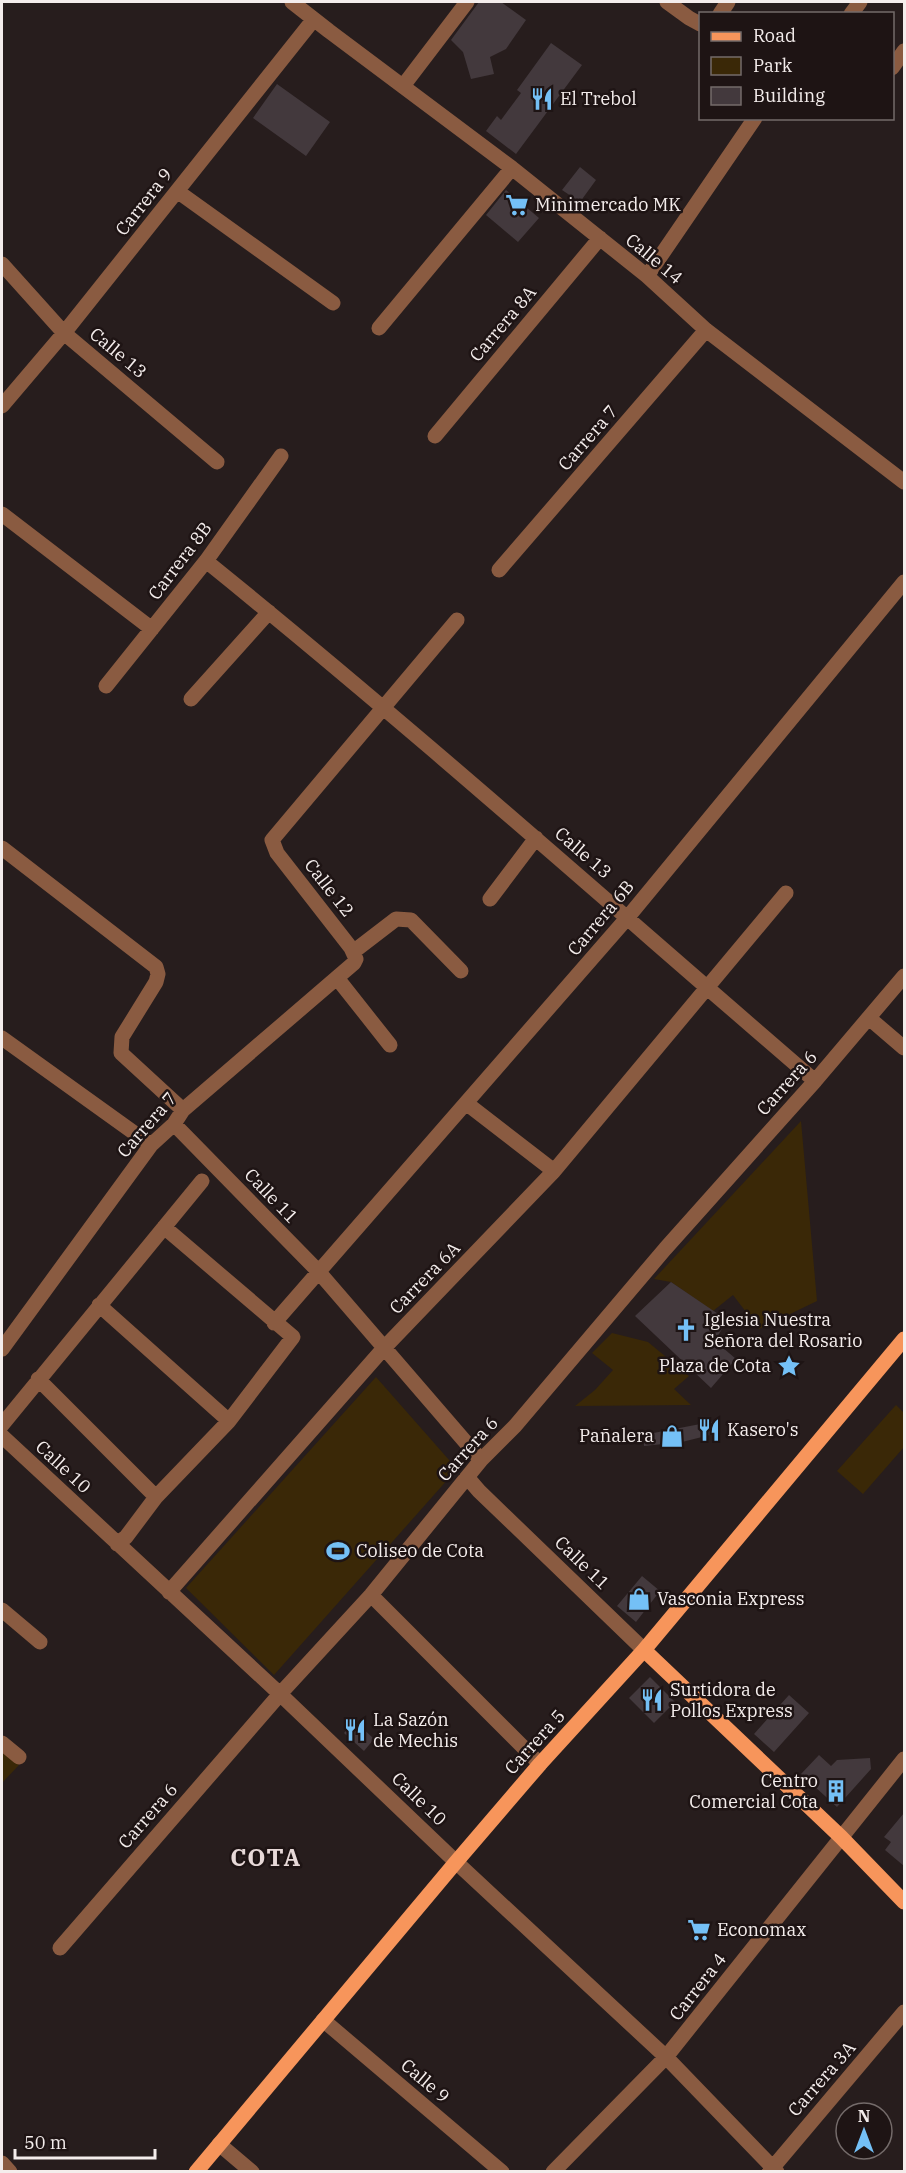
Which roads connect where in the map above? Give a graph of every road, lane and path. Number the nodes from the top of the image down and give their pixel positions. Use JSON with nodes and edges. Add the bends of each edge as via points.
{"nodes":[{"id":1,"x":292,"y":2,"type":"edge"},
{"id":2,"x":467,"y":2,"type":"edge"},
{"id":3,"x":667,"y":2,"type":"edge"},
{"id":4,"x":314,"y":19,"type":"junction"},
{"id":5,"x":699,"y":23,"type":"edge"},
{"id":6,"x":904,"y":51,"type":"edge"},
{"id":7,"x":894,"y":65,"type":"edge"},
{"id":8,"x":403,"y":86,"type":"junction"},
{"id":9,"x":754,"y":120,"type":"edge"},
{"id":10,"x":512,"y":168,"type":"junction"},
{"id":11,"x":177,"y":191,"type":"junction"},
{"id":12,"x":600,"y":238,"type":"junction"},
{"id":13,"x":2,"y":264,"type":"edge"},
{"id":14,"x":647,"y":276,"type":"junction"},
{"id":15,"x":333,"y":303,"type":"dead end"},
{"id":16,"x":379,"y":328,"type":"dead end"},
{"id":17,"x":706,"y":330,"type":"junction"},
{"id":18,"x":64,"y":333,"type":"junction"},
{"id":19,"x":2,"y":406,"type":"edge"},
{"id":20,"x":435,"y":436,"type":"dead end"},
{"id":21,"x":281,"y":456,"type":"dead end"},
{"id":22,"x":217,"y":462,"type":"dead end"},
{"id":23,"x":904,"y":482,"type":"edge"},
{"id":24,"x":2,"y":514,"type":"edge"},
{"id":25,"x":206,"y":561,"type":"junction"},
{"id":26,"x":499,"y":570,"type":"dead end"},
{"id":27,"x":904,"y":582,"type":"edge"},
{"id":28,"x":269,"y":612,"type":"junction"},
{"id":29,"x":458,"y":620,"type":"dead end"},
{"id":30,"x":152,"y":629,"type":"junction"},
{"id":31,"x":106,"y":686,"type":"dead end"},
{"id":32,"x":190,"y":699,"type":"dead end"},
{"id":33,"x":384,"y":707,"type":"junction"},
{"id":34,"x":536,"y":838,"type":"junction"},
{"id":35,"x":2,"y":848,"type":"edge"},
{"id":36,"x":786,"y":893,"type":"dead end"},
{"id":37,"x":489,"y":899,"type":"dead end"},
{"id":38,"x":628,"y":917,"type":"junction"},
{"id":39,"x":355,"y":955,"type":"junction"},
{"id":40,"x":461,"y":971,"type":"dead end"},
{"id":41,"x":904,"y":976,"type":"edge"},
{"id":42,"x":337,"y":978,"type":"junction"},
{"id":43,"x":706,"y":988,"type":"junction"},
{"id":44,"x":869,"y":1018,"type":"junction"},
{"id":45,"x":2,"y":1038,"type":"edge"},
{"id":46,"x":390,"y":1045,"type":"dead end"},
{"id":47,"x":904,"y":1048,"type":"edge"},
{"id":48,"x":815,"y":1081,"type":"junction"},
{"id":49,"x":466,"y":1103,"type":"junction"},
{"id":50,"x":183,"y":1110,"type":"junction"},
{"id":51,"x":174,"y":1124,"type":"junction"},
{"id":52,"x":151,"y":1145,"type":"junction"},
{"id":53,"x":554,"y":1171,"type":"junction"},
{"id":54,"x":202,"y":1181,"type":"dead end"},
{"id":55,"x":164,"y":1227,"type":"junction"},
{"id":56,"x":318,"y":1271,"type":"junction"},
{"id":57,"x":99,"y":1305,"type":"junction"},
{"id":58,"x":274,"y":1323,"type":"junction"},
{"id":59,"x":904,"y":1339,"type":"edge"},
{"id":60,"x":384,"y":1348,"type":"junction"},
{"id":61,"x":2,"y":1349,"type":"edge"},
{"id":62,"x":38,"y":1378,"type":"junction"},
{"id":63,"x":229,"y":1421,"type":"junction"},
{"id":64,"x":2,"y":1425,"type":"edge"},
{"id":65,"x":2,"y":1437,"type":"edge"},
{"id":66,"x":481,"y":1460,"type":"junction"},
{"id":67,"x":467,"y":1477,"type":"junction"},
{"id":68,"x":156,"y":1497,"type":"junction"},
{"id":69,"x":117,"y":1544,"type":"junction"},
{"id":70,"x":169,"y":1592,"type":"junction"},
{"id":71,"x":371,"y":1595,"type":"junction"},
{"id":72,"x":2,"y":1610,"type":"edge"},
{"id":73,"x":39,"y":1642,"type":"dead end"},
{"id":74,"x":644,"y":1650,"type":"junction"},
{"id":75,"x":280,"y":1694,"type":"junction"},
{"id":76,"x":2,"y":1743,"type":"edge"},
{"id":77,"x":19,"y":1757,"type":"dead end"},
{"id":78,"x":904,"y":1759,"type":"edge"},
{"id":79,"x":540,"y":1764,"type":"junction"},
{"id":80,"x":841,"y":1837,"type":"junction"},
{"id":81,"x":456,"y":1862,"type":"junction"},
{"id":82,"x":904,"y":1902,"type":"edge"},
{"id":83,"x":60,"y":1948,"type":"dead end"},
{"id":84,"x":904,"y":2012,"type":"edge"},
{"id":85,"x":323,"y":2020,"type":"junction"},
{"id":86,"x":666,"y":2057,"type":"junction"},
{"id":87,"x":219,"y":2144,"type":"junction"},
{"id":88,"x":2,"y":2163,"type":"edge"},
{"id":89,"x":772,"y":2170,"type":"edge"},
{"id":90,"x":10,"y":2172,"type":"edge"},
{"id":91,"x":196,"y":2172,"type":"edge"},
{"id":92,"x":252,"y":2172,"type":"edge"},
{"id":93,"x":502,"y":2172,"type":"edge"},
{"id":94,"x":553,"y":2172,"type":"edge"}],
"edges":[{"from":1,"to":4,"type":"street","name":"Calle 14"},
{"from":2,"to":8,"type":"street"},
{"from":3,"to":5,"type":"street"},
{"from":4,"to":8,"type":"street","name":"Calle 14"},
{"from":4,"to":11,"type":"street","name":"Carrera 9"},
{"from":6,"to":7,"type":"street"},
{"from":8,"to":10,"type":"street","name":"Calle 14"},
{"from":9,"to":14,"type":"street"},
{"from":10,"to":12,"type":"street","name":"Calle 14"},
{"from":10,"to":16,"type":"street"},
{"from":11,"to":15,"type":"street"},
{"from":11,"to":18,"type":"street","name":"Carrera 9"},
{"from":12,"to":14,"type":"street","name":"Calle 14"},
{"from":12,"to":20,"type":"street","name":"Carrera 8A"},
{"from":13,"to":18,"type":"street","name":"Calle 13"},
{"from":14,"to":17,"type":"street","name":"Calle 14"},
{"from":17,"to":23,"type":"street","name":"Calle 14"},
{"from":17,"to":26,"type":"street","name":"Carrera 7"},
{"from":18,"to":19,"type":"street","name":"Carrera 9"},
{"from":18,"to":22,"type":"street","name":"Calle 13"},
{"from":21,"to":25,"type":"street","name":"Carrera 8B"},
{"from":24,"to":30,"type":"street"},
{"from":25,"to":28,"type":"street","name":"Calle 13"},
{"from":25,"to":30,"type":"street","name":"Carrera 8B"},
{"from":27,"to":38,"type":"street","name":"Carrera 6B"},
{"from":28,"to":32,"type":"street"},
{"from":28,"to":33,"type":"street","name":"Calle 13"},
{"from":29,"to":33,"type":"street"},
{"from":30,"to":31,"type":"street","name":"Carrera 8B"},
{"from":33,"to":34,"type":"street","name":"Calle 13"},
{"from":33,"to":39,"type":"street","name":"Calle 12","via":[[272,840]]},
{"from":34,"to":37,"type":"street"},
{"from":34,"to":38,"type":"street","name":"Calle 13"},
{"from":35,"to":50,"type":"street","via":[[156,966],[156,982],[122,1038],[121,1053]]},
{"from":36,"to":43,"type":"street","name":"Carrera 6A"},
{"from":38,"to":43,"type":"street","name":"Calle 13"},
{"from":38,"to":49,"type":"street","name":"Carrera 6B"},
{"from":39,"to":40,"type":"street","name":"Carrera 7","via":[[396,919],[411,920]]},
{"from":39,"to":42,"type":"street","name":"Carrera 7","via":[[354,963]]},
{"from":41,"to":44,"type":"street","name":"Carrera 6"},
{"from":42,"to":46,"type":"street"},
{"from":42,"to":50,"type":"street","name":"Carrera 7"},
{"from":43,"to":48,"type":"street","name":"Calle 13"},
{"from":43,"to":53,"type":"street","name":"Carrera 6A"},
{"from":44,"to":47,"type":"street"},
{"from":44,"to":48,"type":"street","name":"Carrera 6"},
{"from":45,"to":52,"type":"street"},
{"from":48,"to":66,"type":"street","name":"Carrera 6","via":[[515,1426]]},
{"from":49,"to":53,"type":"street"},
{"from":49,"to":56,"type":"street","name":"Carrera 6B"},
{"from":50,"to":51,"type":"street","name":"Carrera 7"},
{"from":51,"to":52,"type":"street","name":"Carrera 7"},
{"from":51,"to":56,"type":"street","name":"Calle 11"},
{"from":52,"to":61,"type":"street","name":"Carrera 7"},
{"from":53,"to":60,"type":"street","name":"Carrera 6A"},
{"from":54,"to":55,"type":"street"},
{"from":55,"to":57,"type":"street"},
{"from":55,"to":58,"type":"street"},
{"from":56,"to":58,"type":"street","name":"Carrera 6B"},
{"from":56,"to":60,"type":"street","name":"Calle 11"},
{"from":57,"to":62,"type":"street"},
{"from":57,"to":63,"type":"street"},
{"from":58,"to":63,"type":"street","via":[[293,1337]]},
{"from":59,"to":74,"type":"main road","name":"Carrera 5"},
{"from":60,"to":66,"type":"street","name":"Calle 11"},
{"from":60,"to":70,"type":"street","name":"Carrera 6A"},
{"from":62,"to":64,"type":"street"},
{"from":62,"to":68,"type":"street"},
{"from":63,"to":68,"type":"street"},
{"from":65,"to":69,"type":"street","name":"Calle 10"},
{"from":66,"to":67,"type":"street","name":"Carrera 6"},
{"from":67,"to":71,"type":"street","name":"Carrera 6"},
{"from":67,"to":74,"type":"street","name":"Calle 11"},
{"from":68,"to":69,"type":"street"},
{"from":69,"to":70,"type":"street","name":"Calle 10"},
{"from":70,"to":75,"type":"street","name":"Calle 10"},
{"from":71,"to":75,"type":"street","name":"Carrera 6"},
{"from":71,"to":79,"type":"street"},
{"from":72,"to":73,"type":"street"},
{"from":74,"to":79,"type":"main road","name":"Carrera 5"},
{"from":74,"to":80,"type":"main road","name":"Calle 11"},
{"from":75,"to":81,"type":"street","name":"Calle 10"},
{"from":75,"to":83,"type":"street","name":"Carrera 6"},
{"from":76,"to":77,"type":"street"},
{"from":78,"to":80,"type":"street","name":"Carrera 4"},
{"from":79,"to":81,"type":"main road","name":"Carrera 5"},
{"from":80,"to":82,"type":"main road","name":"Calle 11"},
{"from":80,"to":86,"type":"street","name":"Carrera 4"},
{"from":81,"to":85,"type":"main road","name":"Carrera 5"},
{"from":81,"to":86,"type":"street","name":"Calle 10"},
{"from":84,"to":89,"type":"street","name":"Carrera 3A"},
{"from":85,"to":87,"type":"main road","name":"Carrera 5"},
{"from":85,"to":93,"type":"street","name":"Calle 9"},
{"from":86,"to":89,"type":"street","name":"Calle 10"},
{"from":86,"to":94,"type":"street","name":"Carrera 4"},
{"from":87,"to":91,"type":"main road","name":"Carrera 5"},
{"from":87,"to":92,"type":"street"},
{"from":88,"to":90,"type":"street"}]}
